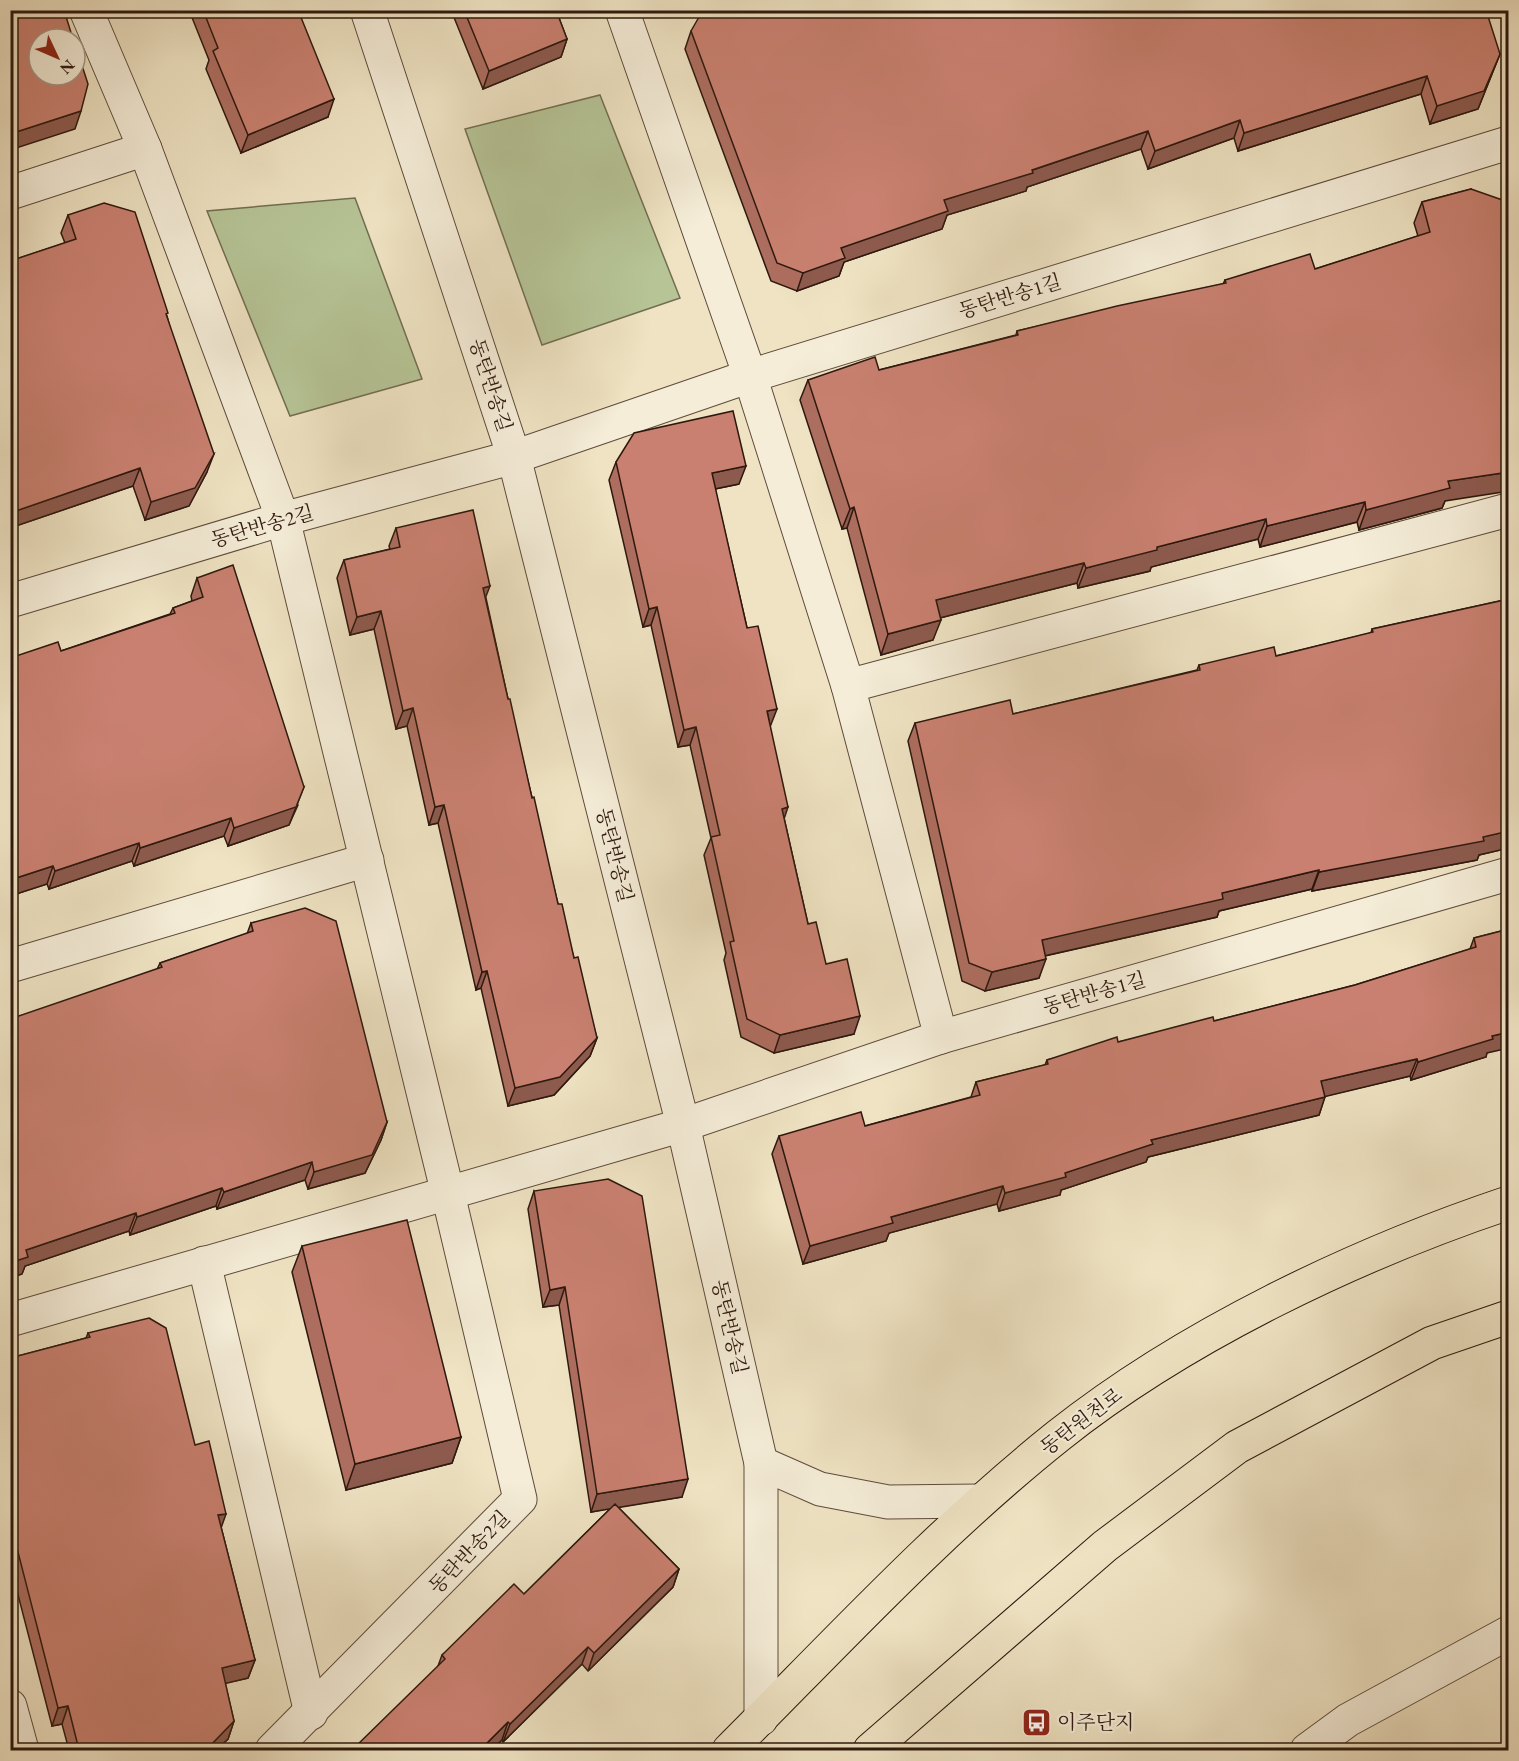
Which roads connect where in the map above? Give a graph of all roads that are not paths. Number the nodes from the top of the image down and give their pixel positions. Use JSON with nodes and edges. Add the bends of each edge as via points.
{"nodes":[{"id":1,"x":86,"y":10,"type":"edge"},
{"id":2,"x":367,"y":10,"type":"edge"},
{"id":3,"x":622,"y":10,"type":"edge"},
{"id":4,"x":1509,"y":143,"type":"edge"},
{"id":5,"x":145,"y":149,"type":"junction"},
{"id":6,"x":10,"y":192,"type":"edge"},
{"id":7,"x":750,"y":376,"type":"junction"},
{"id":8,"x":514,"y":457,"type":"junction"},
{"id":9,"x":1509,"y":510,"type":"edge"},
{"id":10,"x":283,"y":519,"type":"junction"},
{"id":11,"x":10,"y":601,"type":"edge"},
{"id":12,"x":848,"y":686,"type":"junction"},
{"id":13,"x":367,"y":860,"type":"junction"},
{"id":14,"x":1509,"y":874,"type":"edge"},
{"id":15,"x":10,"y":966,"type":"edge"},
{"id":16,"x":941,"y":1037,"type":"junction"},
{"id":17,"x":683,"y":1125,"type":"junction"},
{"id":18,"x":448,"y":1194,"type":"junction"},
{"id":19,"x":1509,"y":1203,"type":"edge"},
{"id":20,"x":204,"y":1263,"type":"junction"},
{"id":21,"x":1509,"y":1317,"type":"edge"},
{"id":22,"x":10,"y":1320,"type":"edge"},
{"id":23,"x":761,"y":1463,"type":"junction"},
{"id":24,"x":980,"y":1501,"type":"junction"},
{"id":25,"x":1509,"y":1633,"type":"edge"},
{"id":26,"x":10,"y":1706,"type":"edge"},
{"id":27,"x":311,"y":1713,"type":"junction"},
{"id":28,"x":761,"y":1719,"type":"junction"},
{"id":29,"x":22,"y":1750,"type":"edge"},
{"id":30,"x":272,"y":1750,"type":"edge"},
{"id":31,"x":729,"y":1750,"type":"edge"},
{"id":32,"x":870,"y":1750,"type":"edge"},
{"id":33,"x":1307,"y":1750,"type":"edge"}],
"edges":[{"from":1,"to":5,"type":"street"},
{"from":2,"to":8,"type":"street","name":"동탄반송길"},
{"from":3,"to":7,"type":"street"},
{"from":4,"to":7,"type":"street","name":"동탄반송1길"},
{"from":5,"to":6,"type":"street"},
{"from":5,"to":10,"type":"street"},
{"from":7,"to":8,"type":"street","name":"동탄반송1길"},
{"from":7,"to":12,"type":"street"},
{"from":8,"to":10,"type":"street","name":"동탄반송2길"},
{"from":8,"to":17,"type":"street","name":"동탄반송길"},
{"from":9,"to":12,"type":"street"},
{"from":10,"to":11,"type":"street","name":"동탄반송2길"},
{"from":10,"to":13,"type":"street"},
{"from":12,"to":16,"type":"street"},
{"from":13,"to":15,"type":"street"},
{"from":13,"to":18,"type":"street"},
{"from":14,"to":16,"type":"street","name":"동탄반송1길"},
{"from":16,"to":17,"type":"street","name":"동탄반송1길"},
{"from":17,"to":18,"type":"street"},
{"from":17,"to":23,"type":"street","name":"동탄반송길"},
{"from":18,"to":20,"type":"street"},
{"from":18,"to":27,"type":"street","name":"동탄반송2길","via":[[520,1499]]},
{"from":19,"to":24,"type":"main road","name":"동탄원천로","via":[[1388,1249],[1236,1321],[1147,1373],[1060,1434]]},
{"from":20,"to":22,"type":"street"},
{"from":20,"to":27,"type":"street"},
{"from":21,"to":32,"type":"main road","via":[[1432,1343],[1237,1447],[1105,1546]]},
{"from":23,"to":24,"type":"street","via":[[820,1489],[888,1502]]},
{"from":23,"to":28,"type":"street","name":"동탄반송길"},
{"from":24,"to":28,"type":"main road","name":"동탄원천로"},
{"from":25,"to":33,"type":"street","via":[[1348,1720]]},
{"from":26,"to":29,"type":"street"},
{"from":27,"to":30,"type":"street","name":"동탄반송2길"},
{"from":28,"to":31,"type":"main road","name":"동탄원천로"}]}
